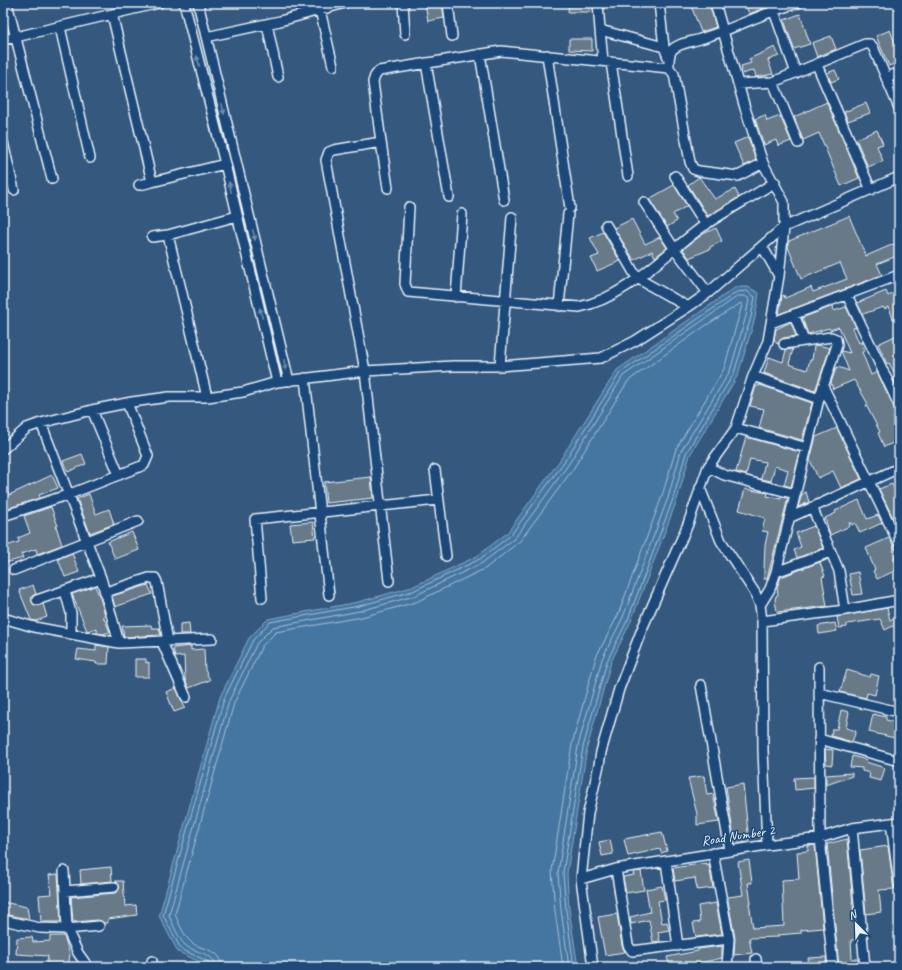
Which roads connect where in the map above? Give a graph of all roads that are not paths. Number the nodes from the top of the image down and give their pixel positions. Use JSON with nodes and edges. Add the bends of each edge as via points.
{"nodes":[{"id":1,"x":6,"y":3,"type":"edge"},
{"id":2,"x":159,"y":3,"type":"edge"},
{"id":3,"x":184,"y":3,"type":"edge"},
{"id":4,"x":198,"y":3,"type":"edge"},
{"id":5,"x":345,"y":3,"type":"edge"},
{"id":6,"x":403,"y":3,"type":"edge"},
{"id":7,"x":448,"y":3,"type":"edge"},
{"id":8,"x":598,"y":3,"type":"edge"},
{"id":9,"x":658,"y":3,"type":"edge"},
{"id":10,"x":715,"y":3,"type":"edge"},
{"id":11,"x":798,"y":3,"type":"edge"},
{"id":12,"x":772,"y":6,"type":"edge"},
{"id":13,"x":320,"y":10,"type":"junction"},
{"id":14,"x":112,"y":14,"type":"junction"},
{"id":15,"x":267,"y":24,"type":"junction"},
{"id":16,"x":60,"y":27,"type":"junction"},
{"id":17,"x":600,"y":30,"type":"junction"},
{"id":18,"x":723,"y":32,"type":"junction"},
{"id":19,"x":406,"y":34,"type":"dead end"},
{"id":20,"x":452,"y":36,"type":"dead end"},
{"id":21,"x":206,"y":37,"type":"junction"},
{"id":22,"x":15,"y":38,"type":"junction"},
{"id":23,"x":3,"y":40,"type":"edge"},
{"id":24,"x":664,"y":47,"type":"junction"},
{"id":25,"x":480,"y":54,"type":"junction"},
{"id":26,"x":547,"y":56,"type":"junction"},
{"id":27,"x":668,"y":57,"type":"junction"},
{"id":28,"x":607,"y":62,"type":"junction"},
{"id":29,"x":426,"y":63,"type":"junction"},
{"id":30,"x":817,"y":65,"type":"junction"},
{"id":31,"x":332,"y":66,"type":"dead end"},
{"id":32,"x":669,"y":68,"type":"junction"},
{"id":33,"x":899,"y":72,"type":"edge"},
{"id":34,"x":796,"y":73,"type":"junction"},
{"id":35,"x":278,"y":77,"type":"dead end"},
{"id":36,"x":886,"y":78,"type":"junction"},
{"id":37,"x":773,"y":82,"type":"junction"},
{"id":38,"x":738,"y":84,"type":"junction"},
{"id":39,"x":899,"y":108,"type":"edge"},
{"id":40,"x":3,"y":142,"type":"edge"},
{"id":41,"x":381,"y":142,"type":"junction"},
{"id":42,"x":798,"y":143,"type":"dead end"},
{"id":43,"x":90,"y":158,"type":"dead end"},
{"id":44,"x":763,"y":163,"type":"junction"},
{"id":45,"x":225,"y":164,"type":"junction"},
{"id":46,"x":628,"y":176,"type":"dead end"},
{"id":47,"x":675,"y":176,"type":"dead end"},
{"id":48,"x":899,"y":177,"type":"edge"},
{"id":49,"x":52,"y":178,"type":"dead end"},
{"id":50,"x":152,"y":182,"type":"junction"},
{"id":51,"x":775,"y":182,"type":"junction"},
{"id":52,"x":139,"y":185,"type":"dead end"},
{"id":53,"x":388,"y":188,"type":"dead end"},
{"id":54,"x":14,"y":190,"type":"dead end"},
{"id":55,"x":871,"y":190,"type":"junction"},
{"id":56,"x":449,"y":197,"type":"dead end"},
{"id":57,"x":504,"y":200,"type":"dead end"},
{"id":58,"x":644,"y":202,"type":"dead end"},
{"id":59,"x":409,"y":208,"type":"dead end"},
{"id":60,"x":462,"y":214,"type":"dead end"},
{"id":61,"x":237,"y":216,"type":"junction"},
{"id":62,"x":512,"y":217,"type":"dead end"},
{"id":63,"x":606,"y":225,"type":"dead end"},
{"id":64,"x":706,"y":225,"type":"junction"},
{"id":65,"x":784,"y":227,"type":"junction"},
{"id":66,"x":168,"y":235,"type":"junction"},
{"id":67,"x":152,"y":237,"type":"dead end"},
{"id":68,"x":762,"y":246,"type":"junction"},
{"id":69,"x":674,"y":248,"type":"junction"},
{"id":70,"x":899,"y":275,"type":"edge"},
{"id":71,"x":779,"y":276,"type":"junction"},
{"id":72,"x":637,"y":278,"type":"junction"},
{"id":73,"x":708,"y":293,"type":"junction"},
{"id":74,"x":847,"y":295,"type":"junction"},
{"id":75,"x":456,"y":297,"type":"junction"},
{"id":76,"x":506,"y":302,"type":"junction"},
{"id":77,"x":559,"y":306,"type":"junction"},
{"id":78,"x":688,"y":307,"type":"junction"},
{"id":79,"x":794,"y":314,"type":"junction"},
{"id":80,"x":771,"y":323,"type":"junction"},
{"id":81,"x":804,"y":341,"type":"junction"},
{"id":82,"x":784,"y":344,"type":"dead end"},
{"id":83,"x":500,"y":366,"type":"junction"},
{"id":84,"x":365,"y":371,"type":"junction"},
{"id":85,"x":753,"y":376,"type":"junction"},
{"id":86,"x":304,"y":378,"type":"junction"},
{"id":87,"x":289,"y":381,"type":"junction"},
{"id":88,"x":277,"y":382,"type":"junction"},
{"id":89,"x":823,"y":386,"type":"junction"},
{"id":90,"x":207,"y":397,"type":"junction"},
{"id":91,"x":819,"y":399,"type":"junction"},
{"id":92,"x":127,"y":403,"type":"junction"},
{"id":93,"x":899,"y":405,"type":"edge"},
{"id":94,"x":92,"y":410,"type":"junction"},
{"id":95,"x":41,"y":423,"type":"junction"},
{"id":96,"x":736,"y":428,"type":"junction"},
{"id":97,"x":807,"y":448,"type":"junction"},
{"id":98,"x":3,"y":449,"type":"edge"},
{"id":99,"x":708,"y":467,"type":"junction"},
{"id":100,"x":899,"y":468,"type":"edge"},
{"id":101,"x":435,"y":470,"type":"dead end"},
{"id":102,"x":119,"y":475,"type":"junction"},
{"id":103,"x":868,"y":482,"type":"junction"},
{"id":104,"x":700,"y":488,"type":"junction"},
{"id":105,"x":70,"y":494,"type":"junction"},
{"id":106,"x":795,"y":494,"type":"junction"},
{"id":107,"x":438,"y":500,"type":"junction"},
{"id":108,"x":381,"y":506,"type":"junction"},
{"id":109,"x":812,"y":507,"type":"junction"},
{"id":110,"x":319,"y":513,"type":"junction"},
{"id":111,"x":3,"y":516,"type":"edge"},
{"id":112,"x":788,"y":518,"type":"junction"},
{"id":113,"x":138,"y":521,"type":"dead end"},
{"id":114,"x":88,"y":541,"type":"junction"},
{"id":115,"x":899,"y":544,"type":"edge"},
{"id":116,"x":830,"y":552,"type":"junction"},
{"id":117,"x":446,"y":556,"type":"dead end"},
{"id":118,"x":14,"y":570,"type":"dead end"},
{"id":119,"x":776,"y":572,"type":"junction"},
{"id":120,"x":101,"y":578,"type":"junction"},
{"id":121,"x":389,"y":581,"type":"dead end"},
{"id":122,"x":65,"y":591,"type":"junction"},
{"id":123,"x":106,"y":592,"type":"junction"},
{"id":124,"x":329,"y":595,"type":"dead end"},
{"id":125,"x":262,"y":598,"type":"dead end"},
{"id":126,"x":37,"y":600,"type":"dead end"},
{"id":127,"x":899,"y":600,"type":"edge"},
{"id":128,"x":760,"y":605,"type":"junction"},
{"id":129,"x":845,"y":610,"type":"junction"},
{"id":130,"x":3,"y":618,"type":"edge"},
{"id":131,"x":762,"y":621,"type":"junction"},
{"id":132,"x":71,"y":634,"type":"junction"},
{"id":133,"x":212,"y":639,"type":"dead end"},
{"id":134,"x":165,"y":642,"type":"junction"},
{"id":135,"x":119,"y":643,"type":"junction"},
{"id":136,"x":819,"y":667,"type":"dead end"},
{"id":137,"x":701,"y":685,"type":"dead end"},
{"id":138,"x":819,"y":693,"type":"junction"},
{"id":139,"x":186,"y":697,"type":"dead end"},
{"id":140,"x":899,"y":712,"type":"edge"},
{"id":141,"x":819,"y":739,"type":"junction"},
{"id":142,"x":899,"y":761,"type":"edge"},
{"id":143,"x":895,"y":822,"type":"edge"},
{"id":144,"x":852,"y":828,"type":"junction"},
{"id":145,"x":820,"y":838,"type":"junction"},
{"id":146,"x":766,"y":845,"type":"junction"},
{"id":147,"x":730,"y":850,"type":"junction"},
{"id":148,"x":713,"y":853,"type":"junction"},
{"id":149,"x":666,"y":862,"type":"junction"},
{"id":150,"x":616,"y":869,"type":"junction"},
{"id":151,"x":64,"y":871,"type":"dead end"},
{"id":152,"x":581,"y":879,"type":"junction"},
{"id":153,"x":899,"y":884,"type":"edge"},
{"id":154,"x":114,"y":886,"type":"dead end"},
{"id":155,"x":65,"y":891,"type":"junction"},
{"id":156,"x":3,"y":920,"type":"edge"},
{"id":157,"x":99,"y":926,"type":"dead end"},
{"id":158,"x":67,"y":929,"type":"junction"},
{"id":159,"x":728,"y":939,"type":"junction"},
{"id":160,"x":678,"y":946,"type":"junction"},
{"id":161,"x":88,"y":967,"type":"edge"},
{"id":162,"x":593,"y":967,"type":"edge"},
{"id":163,"x":727,"y":967,"type":"edge"},
{"id":164,"x":833,"y":967,"type":"edge"},
{"id":165,"x":865,"y":967,"type":"edge"}],
"edges":[{"from":1,"to":22,"type":"street"},
{"from":2,"to":14,"type":"street"},
{"from":45,"to":3,"type":"street","one_way":true},
{"from":4,"to":21,"type":"street"},
{"from":5,"to":13,"type":"street"},
{"from":6,"to":19,"type":"street"},
{"from":7,"to":20,"type":"street"},
{"from":8,"to":17,"type":"street"},
{"from":9,"to":24,"type":"street"},
{"from":10,"to":18,"type":"street"},
{"from":11,"to":12,"type":"street"},
{"from":12,"to":18,"type":"street"},
{"from":12,"to":34,"type":"street"},
{"from":13,"to":15,"type":"street"},
{"from":13,"to":31,"type":"street"},
{"from":14,"to":16,"type":"street"},
{"from":14,"to":50,"type":"street"},
{"from":15,"to":21,"type":"street"},
{"from":15,"to":35,"type":"street"},
{"from":16,"to":22,"type":"street"},
{"from":16,"to":43,"type":"street"},
{"from":17,"to":24,"type":"street"},
{"from":17,"to":28,"type":"street"},
{"from":18,"to":27,"type":"street","via":[[679,46],[672,50]]},
{"from":18,"to":38,"type":"street"},
{"from":21,"to":87,"type":"street","one_way":true},
{"from":22,"to":23,"type":"street"},
{"from":22,"to":49,"type":"street"},
{"from":24,"to":27,"type":"street"},
{"from":25,"to":26,"type":"street","via":[[501,51]]},
{"from":25,"to":29,"type":"street"},
{"from":25,"to":57,"type":"street"},
{"from":26,"to":28,"type":"street"},
{"from":26,"to":77,"type":"street","via":[[569,211]]},
{"from":27,"to":32,"type":"street"},
{"from":28,"to":32,"type":"street"},
{"from":28,"to":46,"type":"street"},
{"from":29,"to":41,"type":"street","via":[[379,72],[375,76],[373,82]]},
{"from":29,"to":56,"type":"street"},
{"from":30,"to":34,"type":"street"},
{"from":30,"to":36,"type":"street","via":[[870,44]]},
{"from":30,"to":55,"type":"street"},
{"from":32,"to":44,"type":"street","via":[[674,74],[693,169],[738,176]]},
{"from":33,"to":36,"type":"street"},
{"from":34,"to":37,"type":"street"},
{"from":36,"to":39,"type":"street"},
{"from":37,"to":38,"type":"street"},
{"from":37,"to":42,"type":"street"},
{"from":38,"to":44,"type":"street"},
{"from":40,"to":54,"type":"street"},
{"from":41,"to":53,"type":"street"},
{"from":41,"to":84,"type":"street","via":[[334,150],[328,152],[326,160]]},
{"from":44,"to":51,"type":"street"},
{"from":45,"to":50,"type":"street"},
{"from":61,"to":45,"type":"street","one_way":true},
{"from":47,"to":64,"type":"street"},
{"from":48,"to":55,"type":"street"},
{"from":50,"to":52,"type":"street"},
{"from":51,"to":64,"type":"street"},
{"from":51,"to":65,"type":"street","via":[[784,202]]},
{"from":55,"to":65,"type":"street"},
{"from":58,"to":69,"type":"street"},
{"from":59,"to":75,"type":"street","via":[[406,289],[413,293]]},
{"from":60,"to":75,"type":"street"},
{"from":61,"to":66,"type":"street"},
{"from":88,"to":61,"type":"street","one_way":true},
{"from":62,"to":76,"type":"street"},
{"from":63,"to":72,"type":"street"},
{"from":64,"to":69,"type":"street"},
{"from":65,"to":68,"type":"street"},
{"from":65,"to":71,"type":"street"},
{"from":66,"to":67,"type":"street"},
{"from":66,"to":90,"type":"street"},
{"from":68,"to":71,"type":"street"},
{"from":68,"to":73,"type":"street"},
{"from":69,"to":72,"type":"street"},
{"from":69,"to":73,"type":"street"},
{"from":70,"to":74,"type":"street"},
{"from":71,"to":80,"type":"street"},
{"from":72,"to":77,"type":"street","via":[[618,292],[590,305],[579,308]]},
{"from":72,"to":78,"type":"street"},
{"from":73,"to":78,"type":"street"},
{"from":74,"to":79,"type":"street"},
{"from":74,"to":93,"type":"street"},
{"from":75,"to":76,"type":"street"},
{"from":76,"to":77,"type":"street"},
{"from":76,"to":83,"type":"street"},
{"from":78,"to":83,"type":"street","via":[[636,341],[600,358]]},
{"from":79,"to":80,"type":"street"},
{"from":79,"to":81,"type":"street"},
{"from":80,"to":85,"type":"street","via":[[768,341]]},
{"from":81,"to":82,"type":"street"},
{"from":81,"to":89,"type":"street","via":[[831,337],[836,339],[837,345]]},
{"from":83,"to":84,"type":"street"},
{"from":84,"to":86,"type":"street"},
{"from":84,"to":108,"type":"street"},
{"from":85,"to":91,"type":"street"},
{"from":85,"to":96,"type":"street"},
{"from":86,"to":87,"type":"street"},
{"from":86,"to":110,"type":"street"},
{"from":87,"to":88,"type":"street"},
{"from":88,"to":90,"type":"street","via":[[243,392]]},
{"from":89,"to":91,"type":"street"},
{"from":89,"to":103,"type":"street"},
{"from":90,"to":92,"type":"street","via":[[169,397]]},
{"from":91,"to":97,"type":"street"},
{"from":92,"to":94,"type":"street"},
{"from":92,"to":102,"type":"street","via":[[148,456],[144,465]]},
{"from":94,"to":95,"type":"street"},
{"from":94,"to":102,"type":"street"},
{"from":95,"to":98,"type":"street","via":[[27,428]]},
{"from":95,"to":105,"type":"street"},
{"from":96,"to":97,"type":"street"},
{"from":96,"to":99,"type":"street"},
{"from":97,"to":106,"type":"street"},
{"from":99,"to":104,"type":"street"},
{"from":99,"to":106,"type":"street","via":[[724,475]]},
{"from":100,"to":103,"type":"street"},
{"from":101,"to":107,"type":"street"},
{"from":102,"to":105,"type":"street"},
{"from":103,"to":109,"type":"street"},
{"from":103,"to":115,"type":"street"},
{"from":104,"to":128,"type":"street","via":[[721,541]]},
{"from":104,"to":152,"type":"street","via":[[688,524],[642,629],[601,752],[589,807]]},
{"from":105,"to":111,"type":"street"},
{"from":105,"to":114,"type":"street"},
{"from":106,"to":112,"type":"street"},
{"from":107,"to":108,"type":"street"},
{"from":107,"to":117,"type":"street"},
{"from":108,"to":110,"type":"street"},
{"from":108,"to":121,"type":"street"},
{"from":109,"to":112,"type":"street"},
{"from":109,"to":116,"type":"street"},
{"from":110,"to":124,"type":"street"},
{"from":110,"to":125,"type":"street","via":[[255,519]]},
{"from":112,"to":119,"type":"street"},
{"from":113,"to":114,"type":"street"},
{"from":114,"to":118,"type":"street"},
{"from":114,"to":120,"type":"street"},
{"from":116,"to":119,"type":"street"},
{"from":116,"to":129,"type":"street","via":[[839,571]]},
{"from":119,"to":128,"type":"street","via":[[770,589]]},
{"from":120,"to":122,"type":"street"},
{"from":120,"to":123,"type":"street"},
{"from":122,"to":126,"type":"street"},
{"from":122,"to":132,"type":"street","via":[[71,612]]},
{"from":123,"to":134,"type":"street","via":[[155,578]]},
{"from":123,"to":135,"type":"street"},
{"from":127,"to":129,"type":"street"},
{"from":128,"to":131,"type":"street"},
{"from":129,"to":131,"type":"street"},
{"from":130,"to":132,"type":"street"},
{"from":131,"to":146,"type":"street"},
{"from":132,"to":135,"type":"street"},
{"from":133,"to":134,"type":"street"},
{"from":134,"to":135,"type":"street"},
{"from":134,"to":139,"type":"street"},
{"from":136,"to":138,"type":"street"},
{"from":137,"to":147,"type":"street"},
{"from":138,"to":140,"type":"street"},
{"from":138,"to":141,"type":"street"},
{"from":141,"to":142,"type":"street"},
{"from":141,"to":145,"type":"street"},
{"from":143,"to":144,"type":"street","name":"Road Number 2"},
{"from":143,"to":153,"type":"street"},
{"from":144,"to":145,"type":"street","name":"Road Number 2"},
{"from":144,"to":165,"type":"street"},
{"from":145,"to":146,"type":"street","name":"Road Number 2"},
{"from":145,"to":164,"type":"street"},
{"from":146,"to":147,"type":"street","name":"Road Number 2"},
{"from":147,"to":148,"type":"street","name":"Road Number 2"},
{"from":148,"to":149,"type":"street","name":"Road Number 2"},
{"from":148,"to":159,"type":"street"},
{"from":149,"to":150,"type":"street","name":"Road Number 2"},
{"from":149,"to":160,"type":"street"},
{"from":150,"to":152,"type":"street","name":"Road Number 2"},
{"from":150,"to":160,"type":"street","via":[[630,949],[636,951]]},
{"from":151,"to":155,"type":"street"},
{"from":152,"to":162,"type":"street"},
{"from":154,"to":155,"type":"street"},
{"from":155,"to":158,"type":"street"},
{"from":156,"to":158,"type":"street","via":[[40,928]]},
{"from":157,"to":158,"type":"street"},
{"from":158,"to":161,"type":"street"},
{"from":159,"to":160,"type":"street"},
{"from":159,"to":163,"type":"street"}]}
